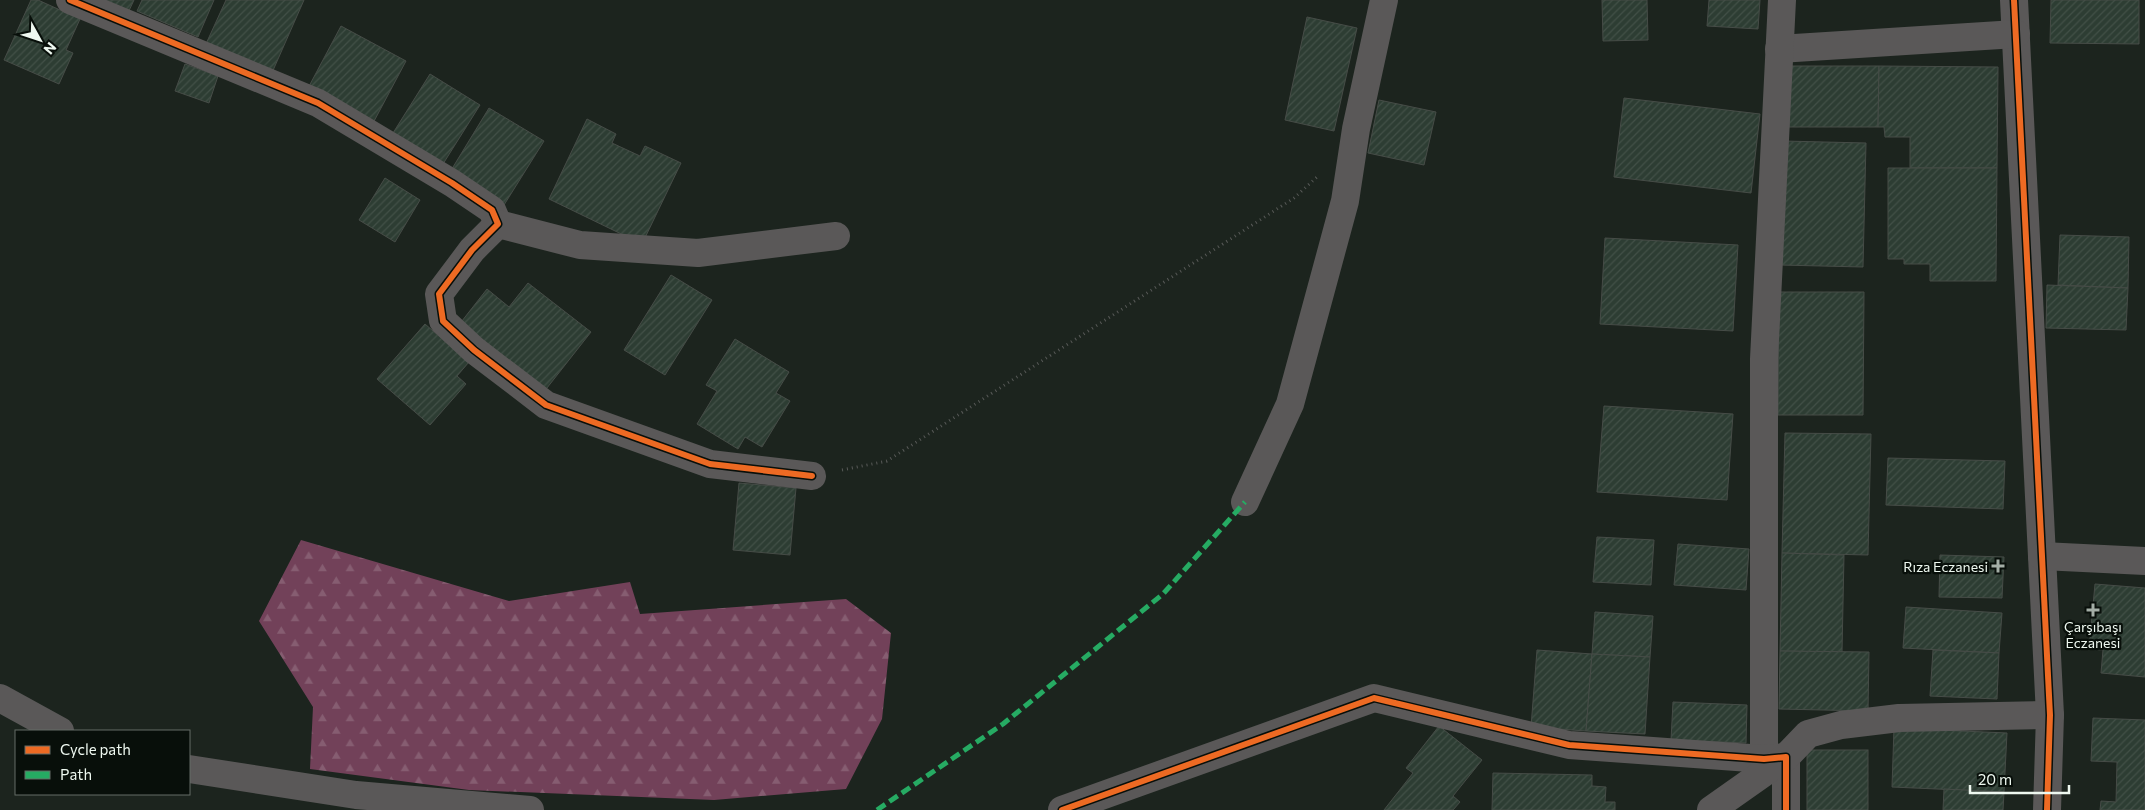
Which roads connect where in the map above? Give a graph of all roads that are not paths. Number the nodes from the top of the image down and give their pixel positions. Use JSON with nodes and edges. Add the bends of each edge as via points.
{"nodes":[{"id":1,"x":70,"y":0,"type":"edge"},
{"id":2,"x":1384,"y":0,"type":"edge"},
{"id":3,"x":1782,"y":0,"type":"edge"},
{"id":4,"x":2014,"y":0,"type":"edge"},
{"id":5,"x":2016,"y":34,"type":"junction"},
{"id":6,"x":1779,"y":49,"type":"junction"},
{"id":7,"x":498,"y":224,"type":"junction"},
{"id":8,"x":836,"y":236,"type":"dead end"},
{"id":9,"x":812,"y":476,"type":"road end"},
{"id":10,"x":1245,"y":502,"type":"dead end"},
{"id":11,"x":2042,"y":556,"type":"junction"},
{"id":12,"x":2145,"y":561,"type":"edge"},
{"id":13,"x":0,"y":698,"type":"edge"},
{"id":14,"x":2050,"y":714,"type":"junction"},
{"id":15,"x":58,"y":730,"type":"edge"},
{"id":16,"x":1775,"y":758,"type":"junction"},
{"id":17,"x":190,"y":769,"type":"edge"},
{"id":18,"x":530,"y":810,"type":"edge"},
{"id":19,"x":1062,"y":810,"type":"edge"},
{"id":20,"x":1711,"y":810,"type":"edge"},
{"id":21,"x":1786,"y":810,"type":"edge"},
{"id":22,"x":2047,"y":810,"type":"edge"}],
"edges":[{"from":1,"to":7,"type":"street","via":[[318,102],[484,204],[492,210]]},
{"from":2,"to":10,"type":"street","via":[[1345,201],[1290,404]]},
{"from":3,"to":6,"type":"street"},
{"from":4,"to":5,"type":"street"},
{"from":5,"to":6,"type":"street"},
{"from":5,"to":11,"type":"street"},
{"from":6,"to":16,"type":"street","via":[[1764,359]]},
{"from":7,"to":8,"type":"street","via":[[580,245],[698,253]]},
{"from":7,"to":9,"type":"street","via":[[472,250],[439,294],[443,321],[474,350],[546,405],[710,464]]},
{"from":11,"to":12,"type":"street"},
{"from":11,"to":14,"type":"street"},
{"from":13,"to":15,"type":"street"},
{"from":14,"to":16,"type":"street","via":[[1900,718],[1841,725],[1808,734]]},
{"from":14,"to":22,"type":"street"},
{"from":16,"to":19,"type":"street","via":[[1569,745],[1374,698]]},
{"from":16,"to":20,"type":"street"},
{"from":16,"to":21,"type":"street"},
{"from":17,"to":18,"type":"street","via":[[356,795]]}]}
